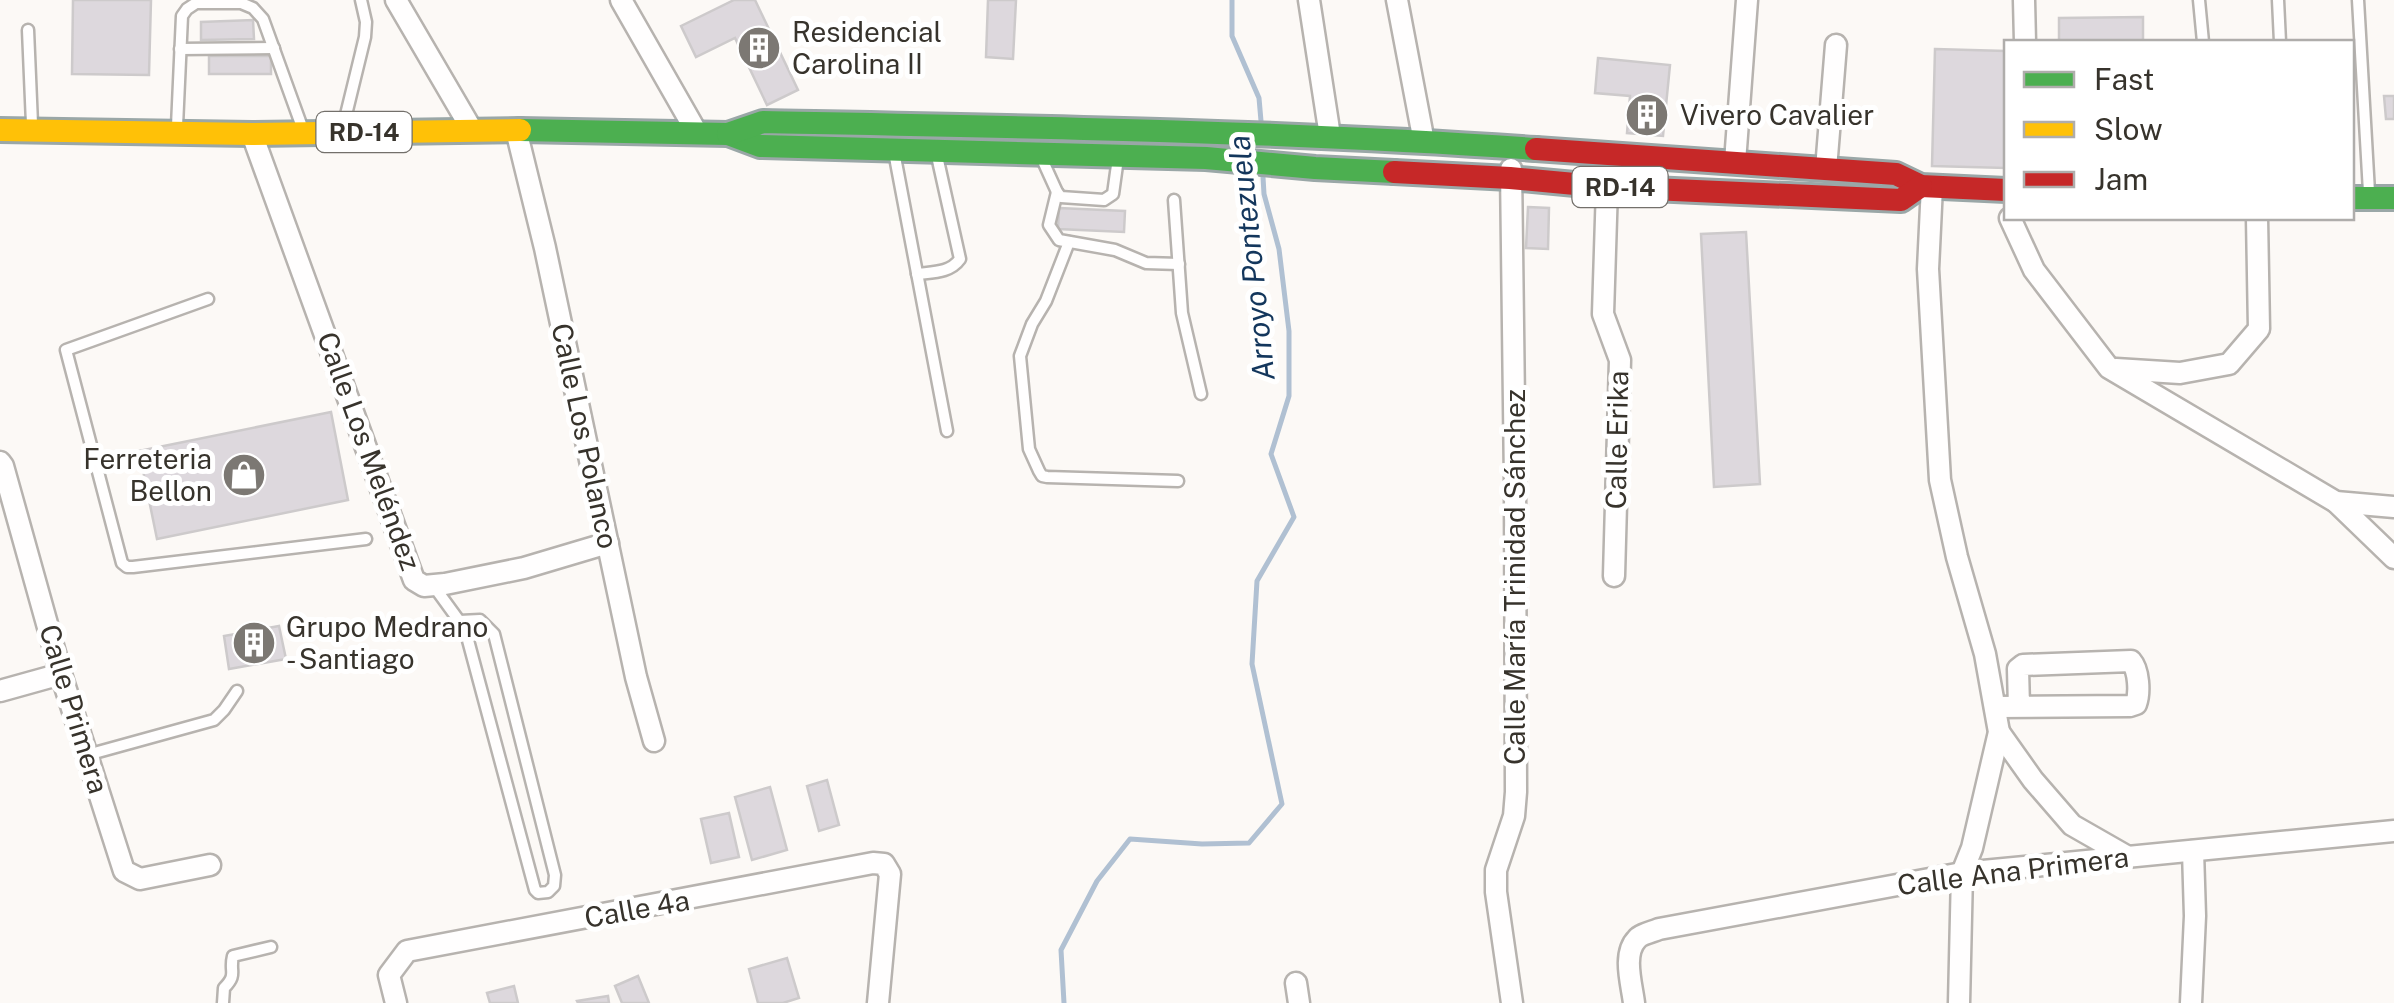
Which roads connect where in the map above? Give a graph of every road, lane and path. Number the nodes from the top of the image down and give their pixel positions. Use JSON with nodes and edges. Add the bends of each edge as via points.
{"nodes":[{"id":1,"x":361,"y":0,"type":"edge"},
{"id":2,"x":396,"y":0,"type":"edge"},
{"id":3,"x":620,"y":0,"type":"edge"},
{"id":4,"x":1310,"y":0,"type":"edge"},
{"id":5,"x":1397,"y":0,"type":"edge"},
{"id":6,"x":1747,"y":0,"type":"edge"},
{"id":7,"x":2024,"y":0,"type":"edge"},
{"id":8,"x":2199,"y":0,"type":"edge"},
{"id":9,"x":2278,"y":0,"type":"edge"},
{"id":10,"x":2358,"y":0,"type":"edge"},
{"id":11,"x":28,"y":30,"type":"dead end"},
{"id":12,"x":2025,"y":40,"type":"edge"},
{"id":13,"x":2203,"y":40,"type":"edge"},
{"id":14,"x":2280,"y":40,"type":"edge"},
{"id":15,"x":1836,"y":45,"type":"dead end"},
{"id":16,"x":274,"y":48,"type":"junction"},
{"id":17,"x":180,"y":49,"type":"junction"},
{"id":18,"x":0,"y":130,"type":"edge"},
{"id":19,"x":32,"y":130,"type":"junction"},
{"id":20,"x":472,"y":130,"type":"junction"},
{"id":21,"x":516,"y":130,"type":"junction"},
{"id":22,"x":176,"y":132,"type":"junction"},
{"id":23,"x":342,"y":132,"type":"junction"},
{"id":24,"x":304,"y":133,"type":"junction"},
{"id":25,"x":698,"y":133,"type":"junction"},
{"id":26,"x":252,"y":134,"type":"junction"},
{"id":27,"x":728,"y":134,"type":"junction"},
{"id":28,"x":1322,"y":136,"type":"junction"},
{"id":29,"x":1424,"y":142,"type":"junction"},
{"id":30,"x":1512,"y":146,"type":"junction"},
{"id":31,"x":893,"y":149,"type":"junction"},
{"id":32,"x":936,"y":152,"type":"junction"},
{"id":33,"x":1040,"y":154,"type":"junction"},
{"id":34,"x":1118,"y":156,"type":"junction"},
{"id":35,"x":1735,"y":162,"type":"junction"},
{"id":36,"x":1826,"y":169,"type":"junction"},
{"id":37,"x":1510,"y":178,"type":"junction"},
{"id":38,"x":1927,"y":186,"type":"junction"},
{"id":39,"x":1608,"y":187,"type":"junction"},
{"id":40,"x":1057,"y":192,"type":"junction"},
{"id":41,"x":2003,"y":197,"type":"edge"},
{"id":42,"x":2361,"y":198,"type":"edge"},
{"id":43,"x":2394,"y":198,"type":"edge"},
{"id":44,"x":1174,"y":200,"type":"dead end"},
{"id":45,"x":2011,"y":220,"type":"edge"},
{"id":46,"x":2256,"y":220,"type":"edge"},
{"id":47,"x":1068,"y":242,"type":"junction"},
{"id":48,"x":1179,"y":264,"type":"junction"},
{"id":49,"x":917,"y":274,"type":"junction"},
{"id":50,"x":208,"y":299,"type":"dead end"},
{"id":51,"x":2109,"y":368,"type":"junction"},
{"id":52,"x":1201,"y":394,"type":"dead end"},
{"id":53,"x":947,"y":431,"type":"dead end"},
{"id":54,"x":0,"y":462,"type":"edge"},
{"id":55,"x":1178,"y":481,"type":"dead end"},
{"id":56,"x":2336,"y":502,"type":"junction"},
{"id":57,"x":2394,"y":507,"type":"edge"},
{"id":58,"x":366,"y":539,"type":"dead end"},
{"id":59,"x":608,"y":543,"type":"junction"},
{"id":60,"x":2394,"y":558,"type":"edge"},
{"id":61,"x":1614,"y":576,"type":"dead end"},
{"id":62,"x":432,"y":585,"type":"junction"},
{"id":63,"x":460,"y":621,"type":"junction"},
{"id":64,"x":62,"y":674,"type":"junction"},
{"id":65,"x":0,"y":691,"type":"edge"},
{"id":66,"x":237,"y":692,"type":"dead end"},
{"id":67,"x":1995,"y":707,"type":"junction"},
{"id":68,"x":2019,"y":707,"type":"junction"},
{"id":69,"x":1999,"y":732,"type":"junction"},
{"id":70,"x":654,"y":741,"type":"dead end"},
{"id":71,"x":87,"y":754,"type":"junction"},
{"id":72,"x":2394,"y":831,"type":"edge"},
{"id":73,"x":2193,"y":850,"type":"junction"},
{"id":74,"x":2128,"y":857,"type":"junction"},
{"id":75,"x":210,"y":864,"type":"dead end"},
{"id":76,"x":1962,"y":873,"type":"junction"},
{"id":77,"x":271,"y":946,"type":"dead end"},
{"id":78,"x":223,"y":1003,"type":"edge"},
{"id":79,"x":396,"y":1003,"type":"edge"},
{"id":80,"x":878,"y":1003,"type":"edge"},
{"id":81,"x":1512,"y":1003,"type":"edge"},
{"id":82,"x":1634,"y":1003,"type":"edge"},
{"id":83,"x":1959,"y":1003,"type":"edge"},
{"id":84,"x":2191,"y":1003,"type":"edge"}],
"edges":[{"from":1,"to":23,"type":"lane","via":[[365,37]]},
{"from":2,"to":20,"type":"street"},
{"from":3,"to":25,"type":"street"},
{"from":4,"to":28,"type":"street"},
{"from":5,"to":29,"type":"street"},
{"from":6,"to":35,"type":"street"},
{"from":7,"to":12,"type":"street"},
{"from":8,"to":13,"type":"lane"},
{"from":9,"to":14,"type":"lane"},
{"from":10,"to":42,"type":"lane"},
{"from":11,"to":19,"type":"lane"},
{"from":15,"to":36,"type":"street"},
{"from":16,"to":17,"type":"lane"},
{"from":16,"to":17,"type":"lane","via":[[253,8],[196,2],[182,16]]},
{"from":16,"to":24,"type":"lane"},
{"from":17,"to":22,"type":"lane"},
{"from":18,"to":19,"type":"main road","number":"RD-14"},
{"from":19,"to":22,"type":"main road","number":"RD-14"},
{"from":20,"to":21,"type":"main road","number":"RD-14"},
{"from":20,"to":23,"type":"main road","number":"RD-14"},
{"from":21,"to":25,"type":"main road","number":"RD-14"},
{"from":21,"to":59,"type":"street","name":"Calle Los Polanco"},
{"from":22,"to":26,"type":"main road","number":"RD-14"},
{"from":23,"to":24,"type":"main road","number":"RD-14"},
{"from":24,"to":26,"type":"main road","number":"RD-14"},
{"from":25,"to":27,"type":"main road","number":"RD-14"},
{"from":26,"to":62,"type":"street","name":"Calle Los Meléndez","via":[[414,580]]},
{"from":27,"to":28,"type":"main road","number":"RD-14","via":[[763,122]]},
{"from":27,"to":31,"type":"main road","number":"RD-14","via":[[760,146]]},
{"from":28,"to":29,"type":"main road","number":"RD-14"},
{"from":29,"to":30,"type":"main road","number":"RD-14"},
{"from":30,"to":35,"type":"main road","number":"RD-14"},
{"from":30,"to":37,"type":"street","name":"Calle María Trinidad Sánchez"},
{"from":31,"to":32,"type":"main road","number":"RD-14"},
{"from":31,"to":49,"type":"lane"},
{"from":32,"to":33,"type":"main road","number":"RD-14"},
{"from":32,"to":49,"type":"lane","via":[[960,259],[946,270]]},
{"from":33,"to":34,"type":"main road","number":"RD-14"},
{"from":33,"to":40,"type":"lane"},
{"from":34,"to":37,"type":"main road","number":"RD-14"},
{"from":34,"to":40,"type":"lane","via":[[1107,199],[1068,199]]},
{"from":35,"to":36,"type":"main road","number":"RD-14"},
{"from":36,"to":38,"type":"main road","number":"RD-14","via":[[1896,174]]},
{"from":37,"to":39,"type":"main road","number":"RD-14"},
{"from":37,"to":81,"type":"street","name":"Calle María Trinidad Sánchez","via":[[1516,792],[1496,892]]},
{"from":38,"to":39,"type":"main road","number":"RD-14","via":[[1901,200]]},
{"from":38,"to":41,"type":"main road","number":"RD-14"},
{"from":38,"to":67,"type":"street","via":[[1940,480]]},
{"from":39,"to":61,"type":"street","name":"Calle Erika","via":[[1603,314],[1620,360]]},
{"from":40,"to":47,"type":"lane","via":[[1049,224],[1054,236]]},
{"from":42,"to":43,"type":"main road"},
{"from":44,"to":48,"type":"lane"},
{"from":45,"to":51,"type":"street","via":[[2034,270]]},
{"from":46,"to":51,"type":"street","via":[[2259,329],[2229,364],[2180,373]]},
{"from":47,"to":48,"type":"lane","via":[[1146,263]]},
{"from":47,"to":55,"type":"lane","via":[[1020,356],[1029,449],[1039,471],[1048,477]]},
{"from":48,"to":52,"type":"lane","via":[[1182,313]]},
{"from":49,"to":53,"type":"lane"},
{"from":50,"to":58,"type":"lane","via":[[66,350],[124,566]]},
{"from":51,"to":56,"type":"street"},
{"from":54,"to":64,"type":"street","name":"Calle Primera"},
{"from":56,"to":57,"type":"street"},
{"from":56,"to":60,"type":"street"},
{"from":59,"to":62,"type":"street","name":"Calle Los Meléndez"},
{"from":59,"to":70,"type":"street","name":"Calle Los Polanco"},
{"from":62,"to":63,"type":"lane"},
{"from":63,"to":63,"type":"lane","via":[[480,620],[494,634],[555,875],[548,892],[535,890]]},
{"from":64,"to":65,"type":"street"},
{"from":64,"to":71,"type":"street","name":"Calle Primera"},
{"from":66,"to":71,"type":"lane","via":[[214,720]]},
{"from":67,"to":68,"type":"street"},
{"from":67,"to":69,"type":"street"},
{"from":68,"to":68,"type":"street","via":[[2136,704],[2135,666],[2024,664],[2018,668]]},
{"from":69,"to":74,"type":"street","via":[[2072,825]]},
{"from":69,"to":76,"type":"street"},
{"from":71,"to":75,"type":"street","name":"Calle Primera","via":[[124,870],[140,879]]},
{"from":72,"to":73,"type":"street","name":"Calle Ana Primera"},
{"from":73,"to":74,"type":"street","name":"Calle Ana Primera"},
{"from":73,"to":84,"type":"street"},
{"from":74,"to":76,"type":"street","name":"Calle Ana Primera"},
{"from":76,"to":82,"type":"street","name":"Calle Ana Primera","via":[[1659,929],[1637,938],[1631,950]]},
{"from":76,"to":83,"type":"street"},
{"from":77,"to":78,"type":"lane","via":[[233,956]]},
{"from":79,"to":80,"type":"street","name":"Calle 4a","via":[[389,974],[407,951],[873,863],[884,864],[890,874]]}]}
